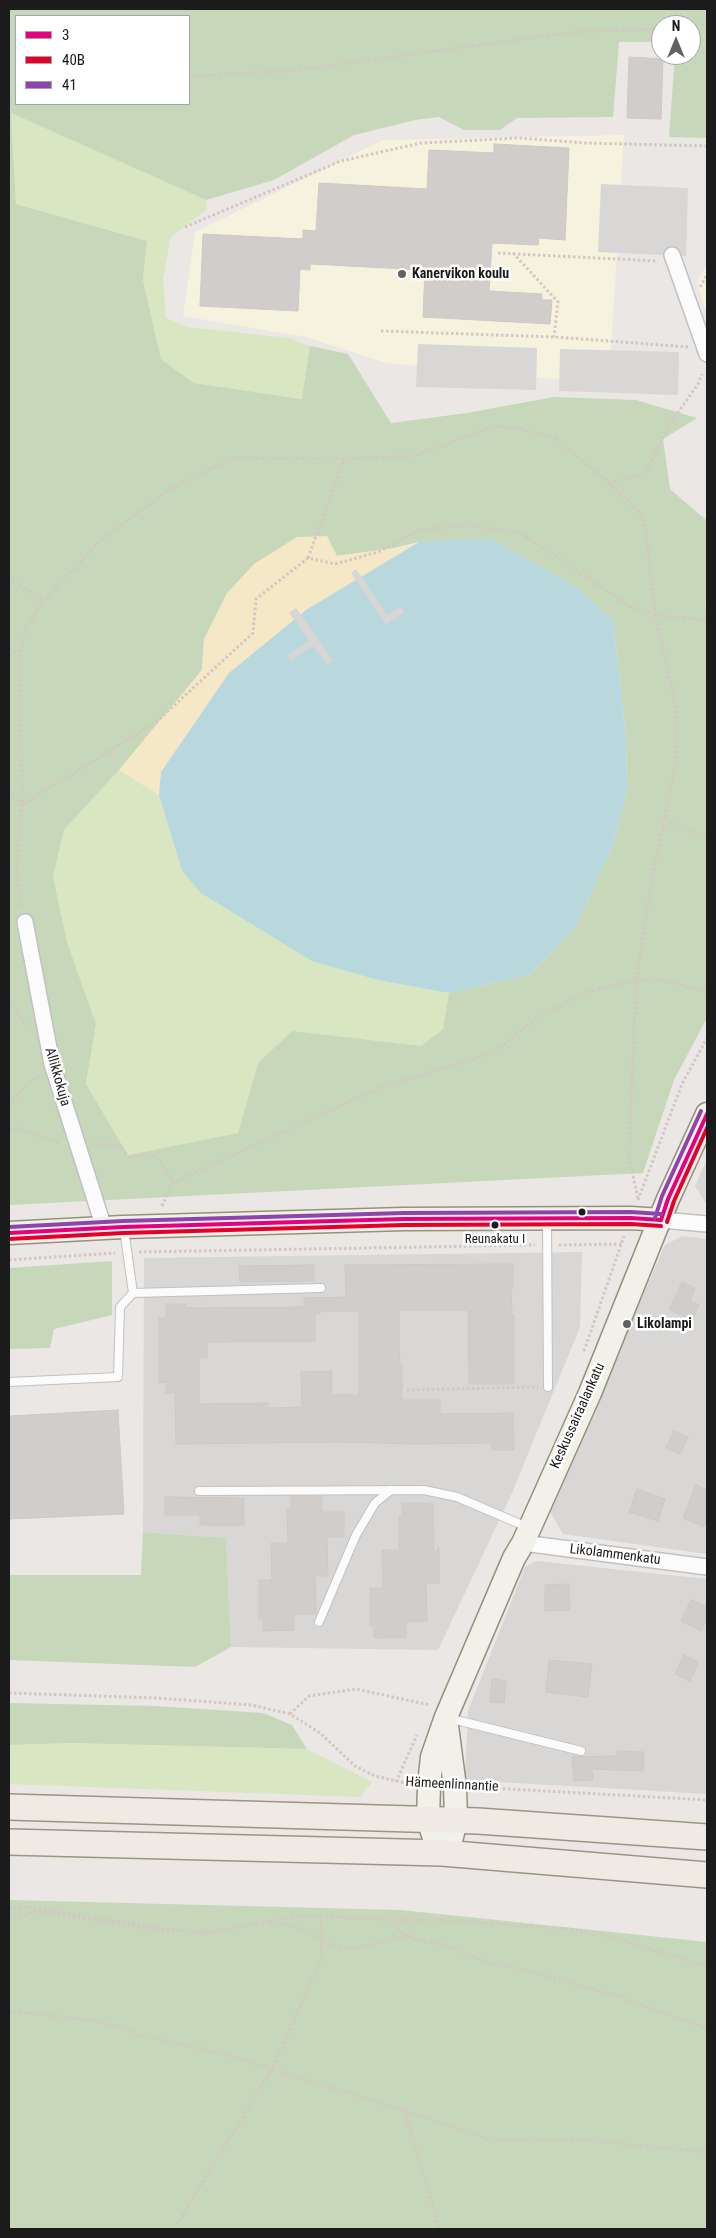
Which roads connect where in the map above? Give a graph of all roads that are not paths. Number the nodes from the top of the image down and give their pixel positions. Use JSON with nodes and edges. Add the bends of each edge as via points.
{"nodes":[{"id":1,"x":666,"y":259,"type":"road end"},
{"id":2,"x":707,"y":354,"type":"edge"},
{"id":3,"x":24,"y":922,"type":"road end"},
{"id":4,"x":707,"y":1114,"type":"edge"},
{"id":5,"x":547,"y":1218,"type":"junction"},
{"id":6,"x":661,"y":1220,"type":"junction"},
{"id":7,"x":707,"y":1224,"type":"edge"},
{"id":8,"x":114,"y":1227,"type":"junction"},
{"id":9,"x":9,"y":1232,"type":"edge"},
{"id":10,"x":321,"y":1288,"type":"dead end"},
{"id":11,"x":133,"y":1293,"type":"junction"},
{"id":12,"x":9,"y":1382,"type":"edge"},
{"id":13,"x":548,"y":1387,"type":"road end"},
{"id":14,"x":391,"y":1490,"type":"junction"},
{"id":15,"x":199,"y":1491,"type":"dead end"},
{"id":16,"x":526,"y":1536,"type":"junction"},
{"id":17,"x":707,"y":1567,"type":"edge"},
{"id":18,"x":319,"y":1622,"type":"dead end"},
{"id":19,"x":434,"y":1712,"type":"junction"},
{"id":20,"x":581,"y":1751,"type":"dead end"},
{"id":21,"x":9,"y":1807,"type":"edge"},
{"id":22,"x":428,"y":1818,"type":"junction"},
{"id":23,"x":456,"y":1820,"type":"junction"},
{"id":24,"x":707,"y":1837,"type":"edge"},
{"id":25,"x":9,"y":1842,"type":"edge"},
{"id":26,"x":442,"y":1853,"type":"junction"},
{"id":27,"x":707,"y":1875,"type":"edge"}],
"edges":[{"from":1,"to":2,"type":"street"},
{"from":3,"to":8,"type":"street","name":"Allikkokuja","via":[[52,1064],[79,1146]]},
{"from":4,"to":6,"type":"street","name":"Keskussairaalankatu"},
{"from":5,"to":6,"type":"street","via":[[634,1208]]},
{"from":5,"to":8,"type":"street"},
{"from":5,"to":13,"type":"lane"},
{"from":6,"to":7,"type":"street"},
{"from":6,"to":16,"type":"street","name":"Keskussairaalankatu","via":[[590,1393]]},
{"from":8,"to":9,"type":"street"},
{"from":8,"to":11,"type":"lane","via":[[129,1252]]},
{"from":10,"to":11,"type":"lane"},
{"from":11,"to":12,"type":"lane","via":[[120,1307],[118,1378]]},
{"from":14,"to":15,"type":"lane"},
{"from":14,"to":16,"type":"lane","via":[[424,1490],[457,1497]]},
{"from":14,"to":18,"type":"lane","via":[[375,1503],[356,1535]]},
{"from":16,"to":17,"type":"street","name":"Likolammenkatu"},
{"from":16,"to":19,"type":"street","name":"Keskussairaalankatu"},
{"from":19,"to":20,"type":"lane"},
{"from":19,"to":22,"type":"street","name":"Keskussairaalankatu"},
{"from":19,"to":23,"type":"street","via":[[455,1787]]},
{"from":21,"to":22,"type":"main road"},
{"from":22,"to":23,"type":"main road"},
{"from":22,"to":26,"type":"street","name":"Keskussairaalankatu"},
{"from":23,"to":24,"type":"main road"},
{"from":23,"to":26,"type":"street","via":[[452,1838]]},
{"from":25,"to":26,"type":"main road"},
{"from":26,"to":27,"type":"main road"}]}
